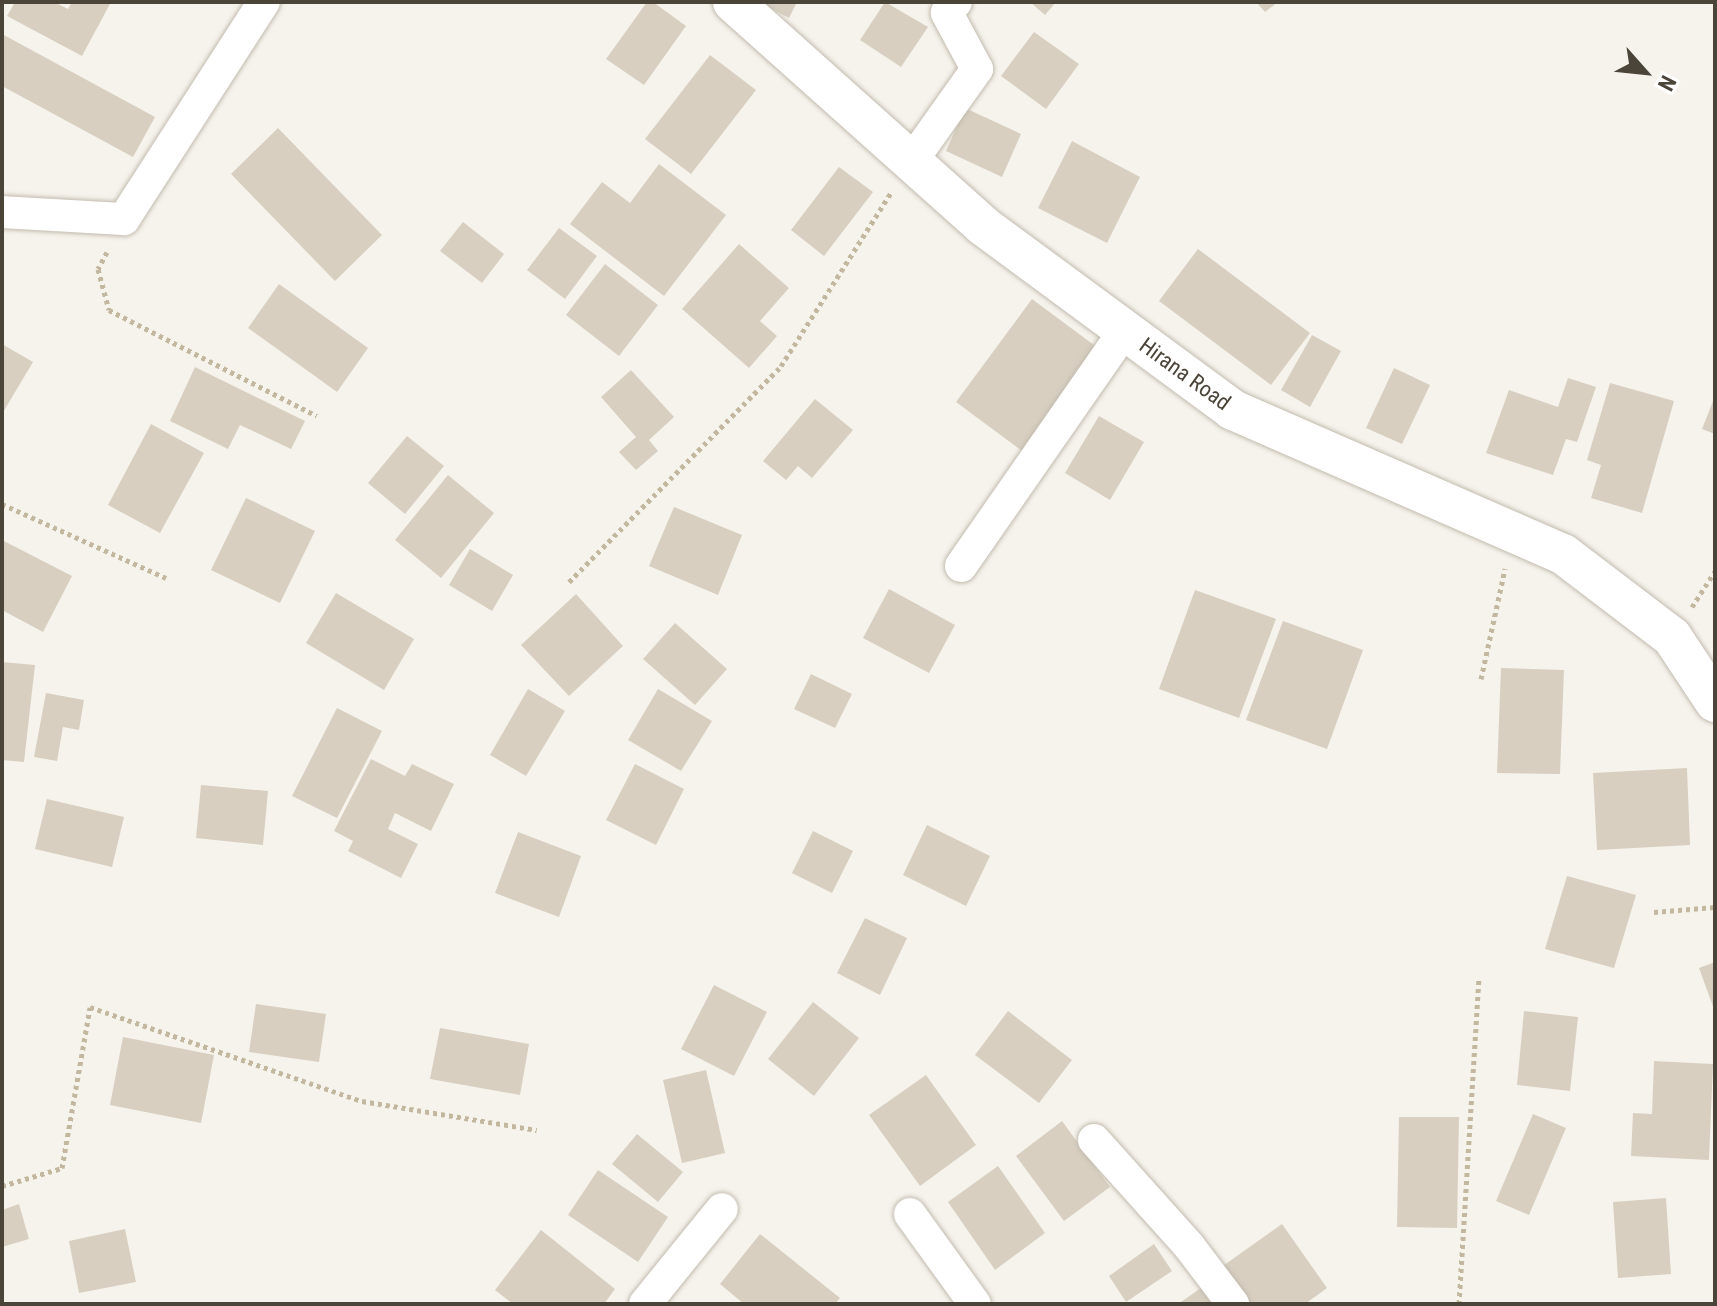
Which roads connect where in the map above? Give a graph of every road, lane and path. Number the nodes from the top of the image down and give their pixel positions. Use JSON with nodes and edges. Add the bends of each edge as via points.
{"nodes":[{"id":1,"x":264,"y":2,"type":"edge"},
{"id":2,"x":733,"y":2,"type":"edge"},
{"id":3,"x":956,"y":2,"type":"edge"},
{"id":4,"x":911,"y":162,"type":"junction"},
{"id":5,"x":2,"y":212,"type":"edge"},
{"id":6,"x":124,"y":219,"type":"junction"},
{"id":7,"x":1125,"y":330,"type":"junction"},
{"id":8,"x":317,"y":416,"type":"dead end"},
{"id":9,"x":2,"y":504,"type":"edge"},
{"id":10,"x":1513,"y":533,"type":"junction"},
{"id":11,"x":961,"y":566,"type":"dead end"},
{"id":12,"x":166,"y":578,"type":"dead end"},
{"id":13,"x":569,"y":582,"type":"dead end"},
{"id":14,"x":1481,"y":679,"type":"dead end"},
{"id":15,"x":1715,"y":702,"type":"edge"},
{"id":16,"x":1715,"y":907,"type":"edge"},
{"id":17,"x":1654,"y":912,"type":"dead end"},
{"id":18,"x":1479,"y":978,"type":"dead end"},
{"id":19,"x":537,"y":1130,"type":"dead end"},
{"id":20,"x":1094,"y":1140,"type":"dead end"},
{"id":21,"x":2,"y":1186,"type":"edge"},
{"id":22,"x":722,"y":1209,"type":"dead end"},
{"id":23,"x":910,"y":1214,"type":"dead end"},
{"id":24,"x":645,"y":1304,"type":"edge"},
{"id":25,"x":975,"y":1304,"type":"edge"},
{"id":26,"x":1233,"y":1304,"type":"edge"},
{"id":27,"x":1459,"y":1304,"type":"edge"}],
"edges":[{"from":1,"to":6,"type":"street"},
{"from":2,"to":4,"type":"street","name":"Hirana Road"},
{"from":3,"to":4,"type":"street","via":[[947,13],[977,69]]},
{"from":4,"to":7,"type":"street","name":"Hirana Road","via":[[982,225]]},
{"from":4,"to":13,"type":"path","via":[[781,366]]},
{"from":5,"to":6,"type":"street"},
{"from":6,"to":8,"type":"path","via":[[98,269],[109,310]]},
{"from":7,"to":10,"type":"street","name":"Hirana Road","via":[[1233,410]]},
{"from":7,"to":11,"type":"street"},
{"from":9,"to":12,"type":"path"},
{"from":10,"to":14,"type":"path"},
{"from":10,"to":15,"type":"street","name":"Hirana Road","via":[[1563,554],[1672,637]]},
{"from":16,"to":17,"type":"path"},
{"from":18,"to":27,"type":"path"},
{"from":19,"to":21,"type":"path","via":[[362,1101],[90,1007],[62,1168]]},
{"from":20,"to":26,"type":"street"},
{"from":22,"to":24,"type":"street"},
{"from":23,"to":25,"type":"street"}]}
